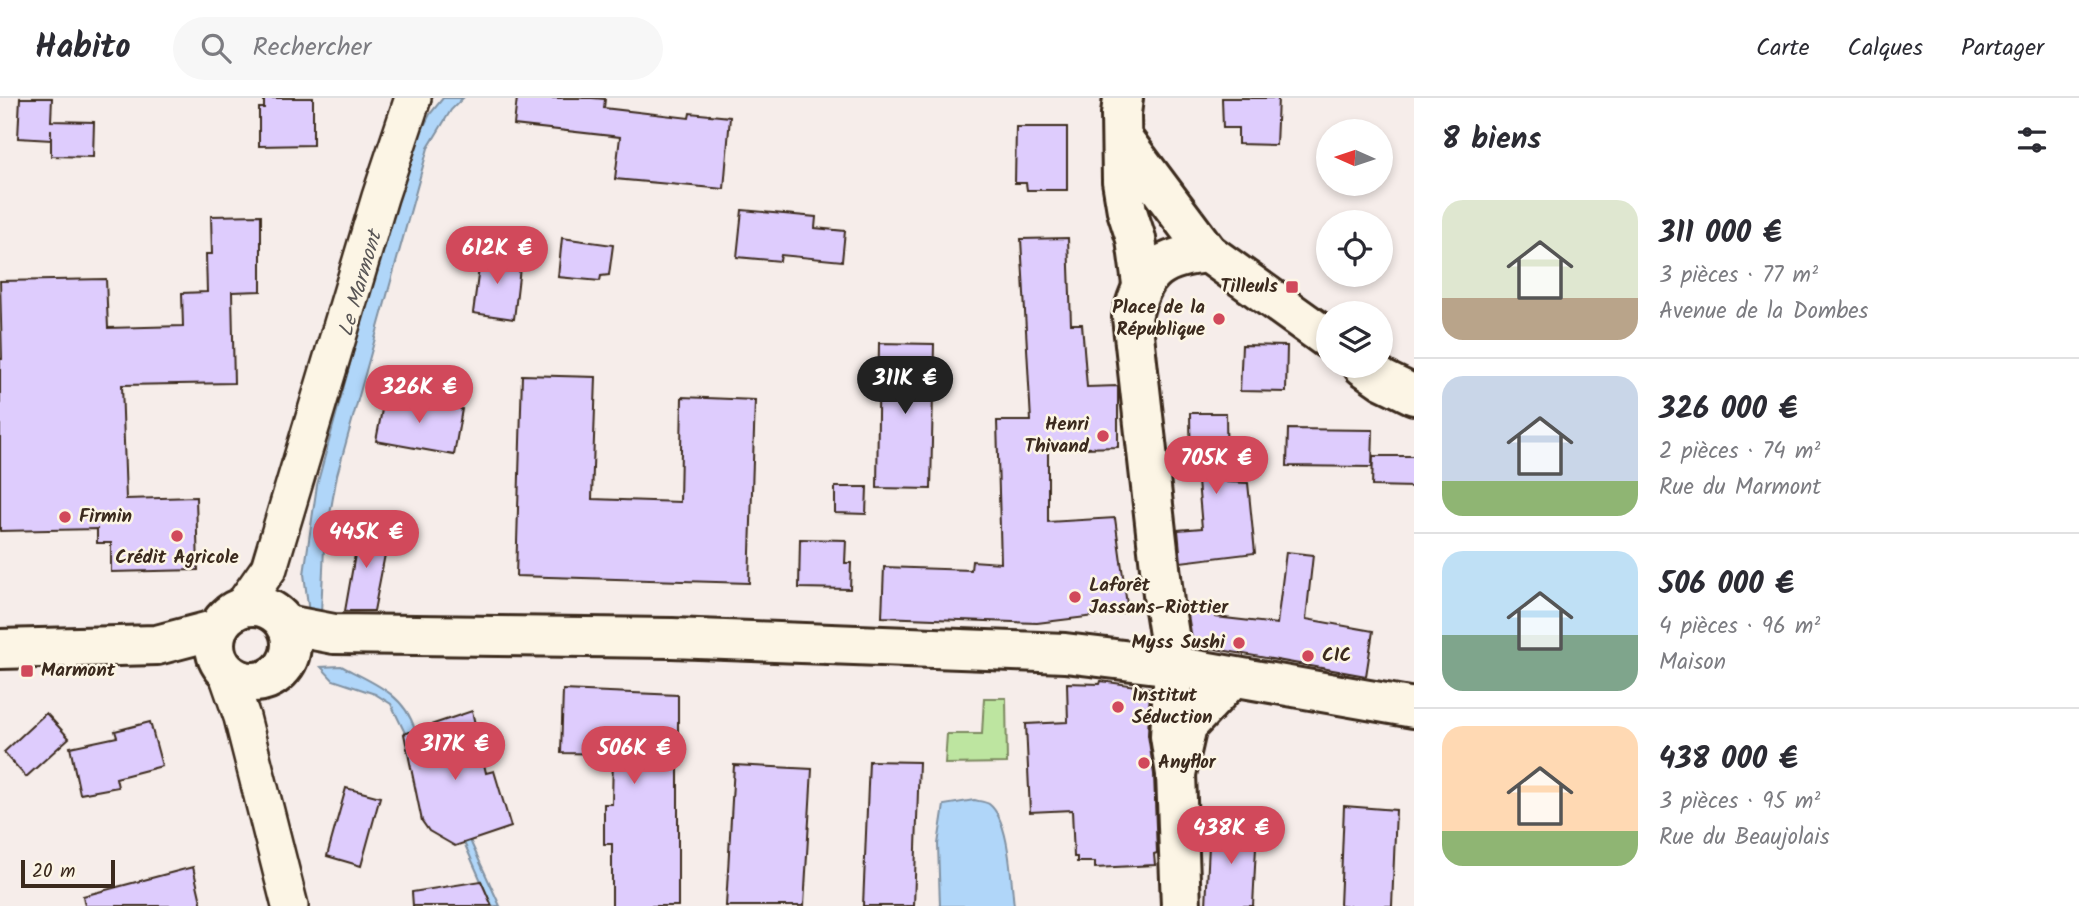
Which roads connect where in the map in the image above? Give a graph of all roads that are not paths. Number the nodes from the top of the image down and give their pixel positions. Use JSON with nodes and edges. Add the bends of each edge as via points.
{"nodes":[{"id":1,"x":413,"y":98,"type":"edge"},
{"id":2,"x":1124,"y":98,"type":"edge"},
{"id":3,"x":1123,"y":139,"type":"junction"},
{"id":4,"x":1208,"y":253,"type":"junction"},
{"id":5,"x":1142,"y":284,"type":"junction"},
{"id":6,"x":1316,"y":331,"type":"edge"},
{"id":7,"x":1164,"y":603,"type":"junction"},
{"id":8,"x":252,"y":643,"type":"junction"},
{"id":9,"x":0,"y":649,"type":"edge"},
{"id":10,"x":1107,"y":656,"type":"junction"},
{"id":11,"x":1174,"y":666,"type":"junction"},
{"id":12,"x":1233,"y":677,"type":"junction"},
{"id":13,"x":1414,"y":708,"type":"edge"},
{"id":14,"x":1176,"y":774,"type":"junction"},
{"id":15,"x":290,"y":906,"type":"edge"},
{"id":16,"x":1181,"y":906,"type":"edge"}],
"edges":[{"from":1,"to":8,"type":"street","via":[[269,568]]},
{"from":2,"to":3,"type":"main road"},
{"from":3,"to":4,"type":"main road"},
{"from":3,"to":5,"type":"main road","via":[[1122,181],[1139,250]]},
{"from":4,"to":5,"type":"main road","via":[[1164,262]]},
{"from":4,"to":6,"type":"main road"},
{"from":5,"to":7,"type":"main road","via":[[1132,317]]},
{"from":7,"to":10,"type":"main road","via":[[1131,646]]},
{"from":7,"to":11,"type":"main road"},
{"from":8,"to":9,"type":"main road"},
{"from":8,"to":10,"type":"main road","via":[[311,644],[334,634],[672,638]]},
{"from":8,"to":15,"type":"street","via":[[242,717]]},
{"from":10,"to":11,"type":"main road"},
{"from":11,"to":12,"type":"main road"},
{"from":11,"to":14,"type":"main road","via":[[1170,736]]},
{"from":12,"to":13,"type":"main road"},
{"from":12,"to":14,"type":"main road","via":[[1187,726]]},
{"from":14,"to":16,"type":"main road"}]}
